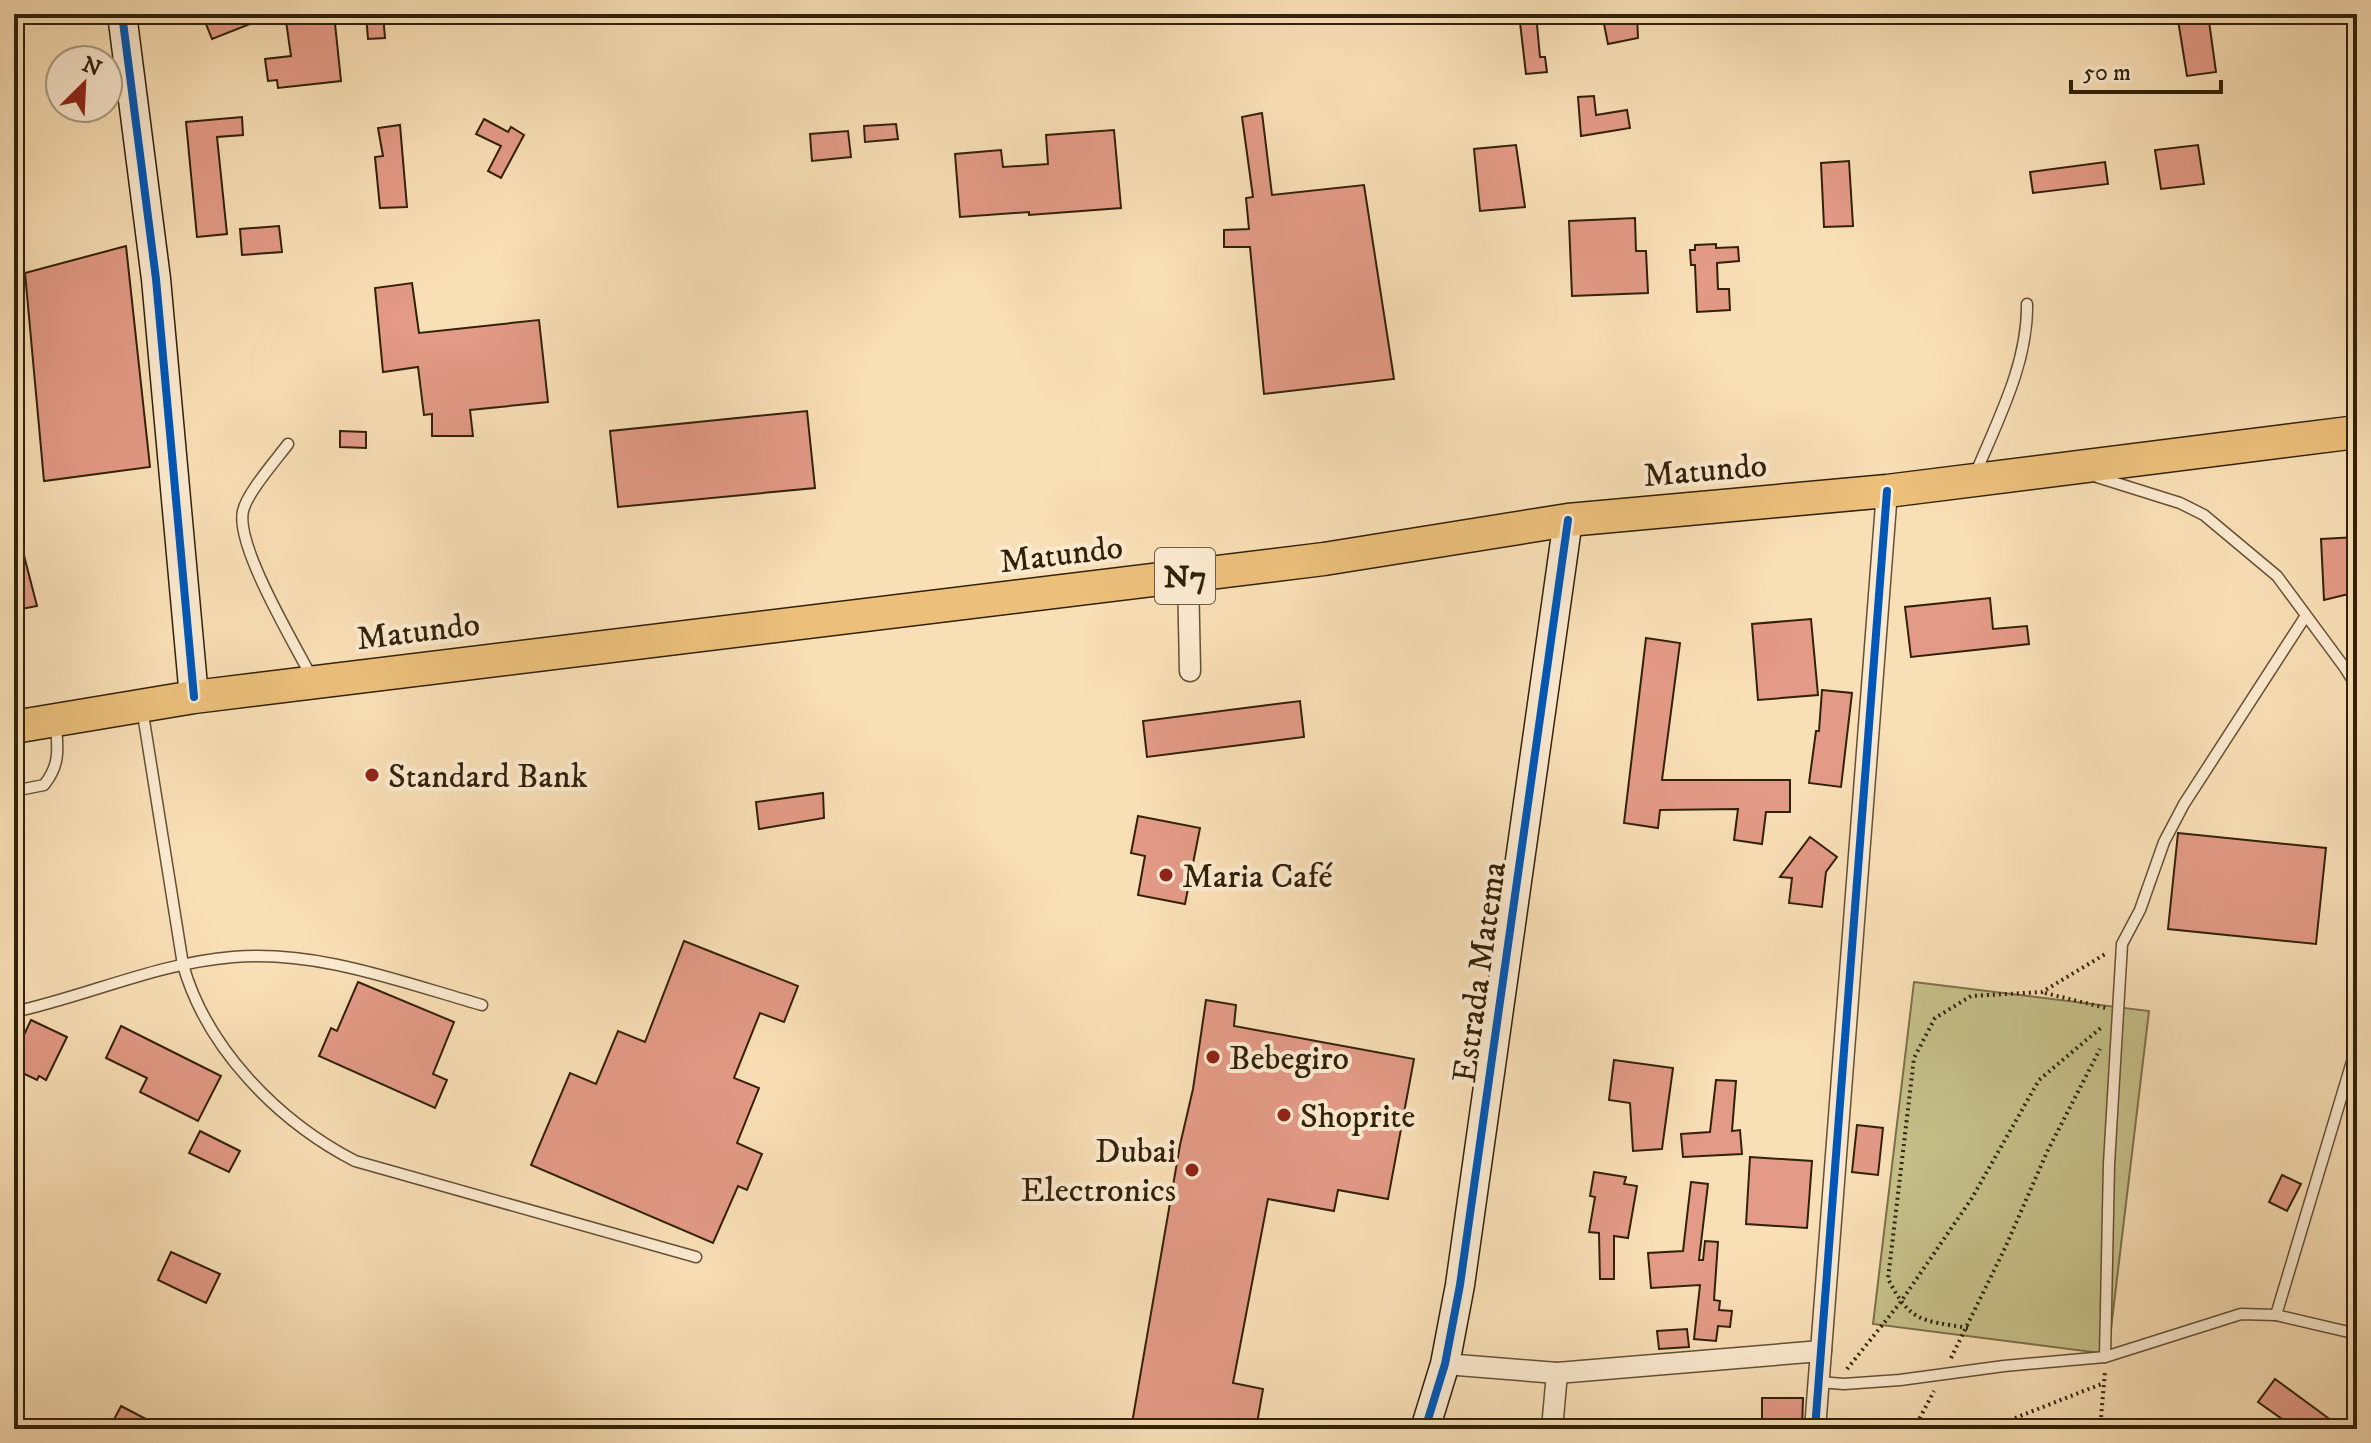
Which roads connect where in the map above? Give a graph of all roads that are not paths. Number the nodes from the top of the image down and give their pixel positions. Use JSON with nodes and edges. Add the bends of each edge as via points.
{"nodes":[{"id":1,"x":122,"y":14,"type":"edge"},
{"id":2,"x":2027,"y":304,"type":"dead end"},
{"id":3,"x":2357,"y":432,"type":"edge"},
{"id":4,"x":288,"y":444,"type":"dead end"},
{"id":5,"x":2067,"y":468,"type":"junction"},
{"id":6,"x":1973,"y":481,"type":"junction"},
{"id":7,"x":1887,"y":491,"type":"junction"},
{"id":8,"x":1568,"y":520,"type":"junction"},
{"id":9,"x":1188,"y":575,"type":"junction"},
{"id":10,"x":2305,"y":617,"type":"junction"},
{"id":11,"x":1190,"y":671,"type":"dead end"},
{"id":12,"x":314,"y":682,"type":"junction"},
{"id":13,"x":2357,"y":687,"type":"edge"},
{"id":14,"x":194,"y":697,"type":"junction"},
{"id":15,"x":141,"y":704,"type":"junction"},
{"id":16,"x":55,"y":720,"type":"junction"},
{"id":17,"x":14,"y":727,"type":"edge"},
{"id":18,"x":14,"y":791,"type":"edge"},
{"id":19,"x":183,"y":965,"type":"junction"},
{"id":20,"x":482,"y":1005,"type":"dead end"},
{"id":21,"x":14,"y":1012,"type":"edge"},
{"id":22,"x":2357,"y":1045,"type":"edge"},
{"id":23,"x":696,"y":1257,"type":"dead end"},
{"id":24,"x":2276,"y":1315,"type":"junction"},
{"id":25,"x":2357,"y":1334,"type":"edge"},
{"id":26,"x":1821,"y":1351,"type":"junction"},
{"id":27,"x":2105,"y":1357,"type":"junction"},
{"id":28,"x":1445,"y":1364,"type":"junction"},
{"id":29,"x":1557,"y":1373,"type":"junction"},
{"id":30,"x":1828,"y":1383,"type":"junction"},
{"id":31,"x":1425,"y":1429,"type":"edge"},
{"id":32,"x":1552,"y":1429,"type":"edge"},
{"id":33,"x":1815,"y":1429,"type":"edge"}],
"edges":[{"from":1,"to":14,"type":"street","via":[[156,279]]},
{"from":2,"to":6,"type":"lane","via":[[2021,359]]},
{"from":3,"to":5,"type":"main road","name":"Matundo","number":"N7"},
{"from":4,"to":12,"type":"lane","via":[[243,512],[249,555]]},
{"from":5,"to":6,"type":"main road","name":"Matundo","number":"N7"},
{"from":5,"to":10,"type":"lane","via":[[2204,515],[2277,576]]},
{"from":6,"to":7,"type":"main road","name":"Matundo","number":"N7"},
{"from":7,"to":8,"type":"main road","name":"Matundo","number":"N7"},
{"from":7,"to":26,"type":"street"},
{"from":8,"to":9,"type":"main road","name":"Matundo","number":"N7"},
{"from":8,"to":28,"type":"street","name":"Estrada Matema"},
{"from":9,"to":11,"type":"street"},
{"from":9,"to":12,"type":"main road","name":"Matundo","number":"N7"},
{"from":10,"to":13,"type":"lane"},
{"from":10,"to":27,"type":"lane","via":[[2184,804],[2122,944]]},
{"from":12,"to":14,"type":"main road","name":"Matundo","number":"N7"},
{"from":14,"to":15,"type":"main road","name":"Matundo","number":"N7"},
{"from":15,"to":16,"type":"main road","name":"Matundo","number":"N7"},
{"from":15,"to":19,"type":"lane"},
{"from":16,"to":17,"type":"main road","name":"Matundo","number":"N7"},
{"from":16,"to":18,"type":"lane","via":[[59,757],[54,773],[44,785]]},
{"from":19,"to":20,"type":"lane","via":[[249,956],[328,961]]},
{"from":19,"to":21,"type":"lane"},
{"from":19,"to":23,"type":"lane","via":[[196,1002],[238,1069],[326,1146],[355,1161]]},
{"from":22,"to":24,"type":"lane"},
{"from":24,"to":25,"type":"lane"},
{"from":24,"to":27,"type":"lane","via":[[2241,1314]]},
{"from":26,"to":29,"type":"street"},
{"from":26,"to":30,"type":"street"},
{"from":27,"to":30,"type":"lane"},
{"from":28,"to":29,"type":"street"},
{"from":28,"to":31,"type":"street","name":"Estrada Matema"},
{"from":29,"to":32,"type":"street"},
{"from":30,"to":33,"type":"street"}]}
